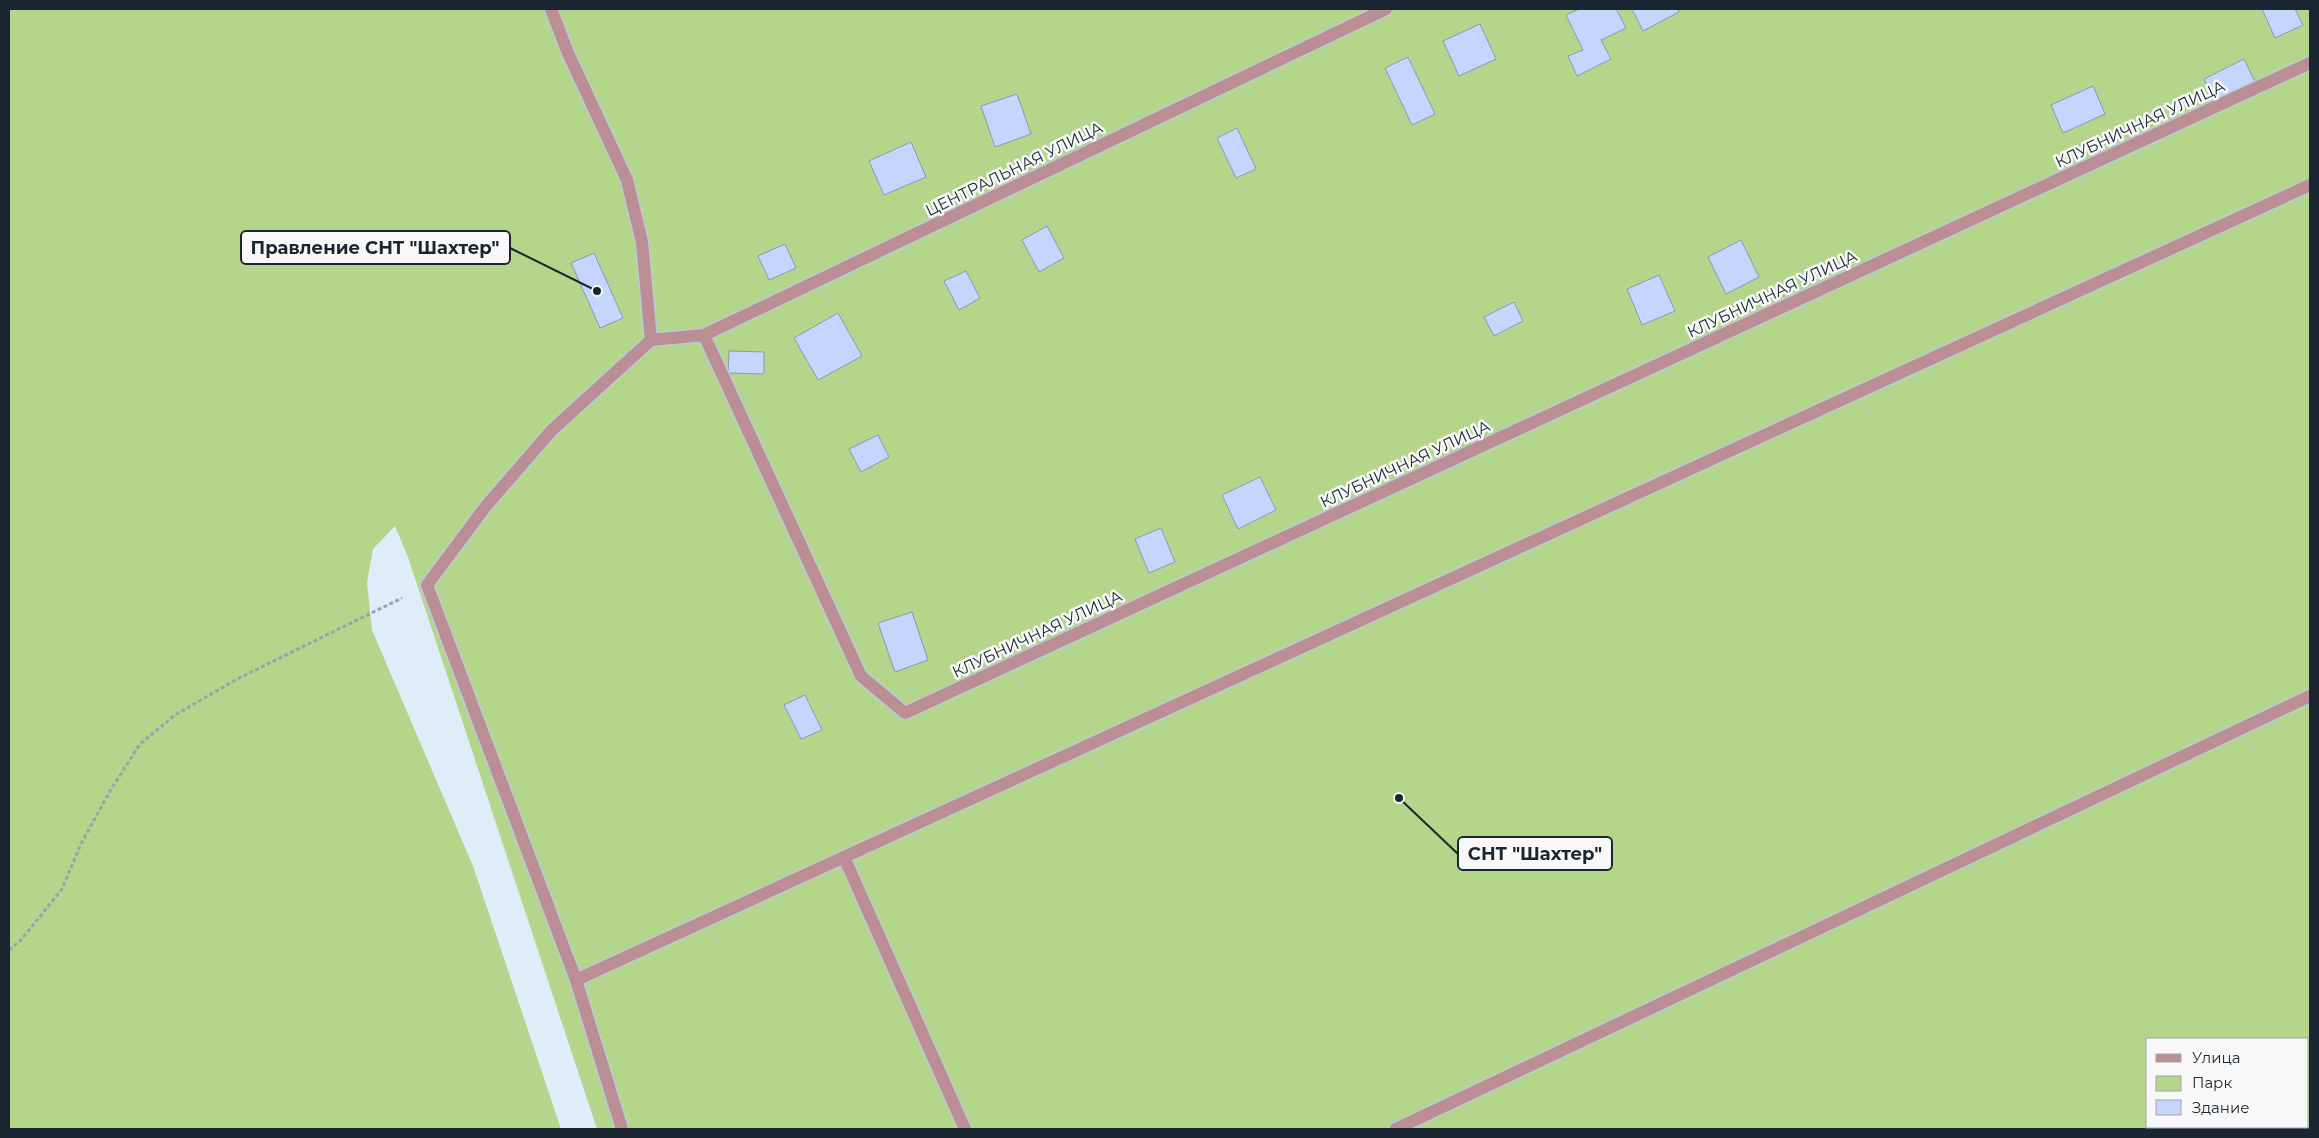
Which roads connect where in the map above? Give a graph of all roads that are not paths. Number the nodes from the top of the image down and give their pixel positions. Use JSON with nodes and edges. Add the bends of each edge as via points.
{"nodes":[{"id":1,"x":551,"y":9,"type":"edge"},
{"id":2,"x":1386,"y":9,"type":"edge"},
{"id":3,"x":2310,"y":63,"type":"edge"},
{"id":4,"x":2310,"y":185,"type":"edge"},
{"id":5,"x":704,"y":335,"type":"junction"},
{"id":6,"x":651,"y":340,"type":"junction"},
{"id":7,"x":2310,"y":696,"type":"edge"},
{"id":8,"x":844,"y":857,"type":"junction"},
{"id":9,"x":576,"y":980,"type":"junction"},
{"id":10,"x":622,"y":1129,"type":"edge"},
{"id":11,"x":965,"y":1129,"type":"edge"},
{"id":12,"x":1396,"y":1129,"type":"edge"}],
"edges":[{"from":1,"to":6,"type":"lane","via":[[627,180],[642,242]]},
{"from":2,"to":5,"type":"lane","name":"ЦЕНТРАЛЬНАЯ УЛИЦА"},
{"from":3,"to":5,"type":"lane","name":"КЛУБНИЧНАЯ УЛИЦА","via":[[905,712],[860,676]]},
{"from":4,"to":8,"type":"lane"},
{"from":5,"to":6,"type":"lane","name":"ЦЕНТРАЛЬНАЯ УЛИЦА"},
{"from":6,"to":9,"type":"lane","via":[[552,430],[486,506],[427,585]]},
{"from":7,"to":12,"type":"lane"},
{"from":8,"to":9,"type":"lane"},
{"from":8,"to":11,"type":"lane"},
{"from":9,"to":10,"type":"lane"}]}
